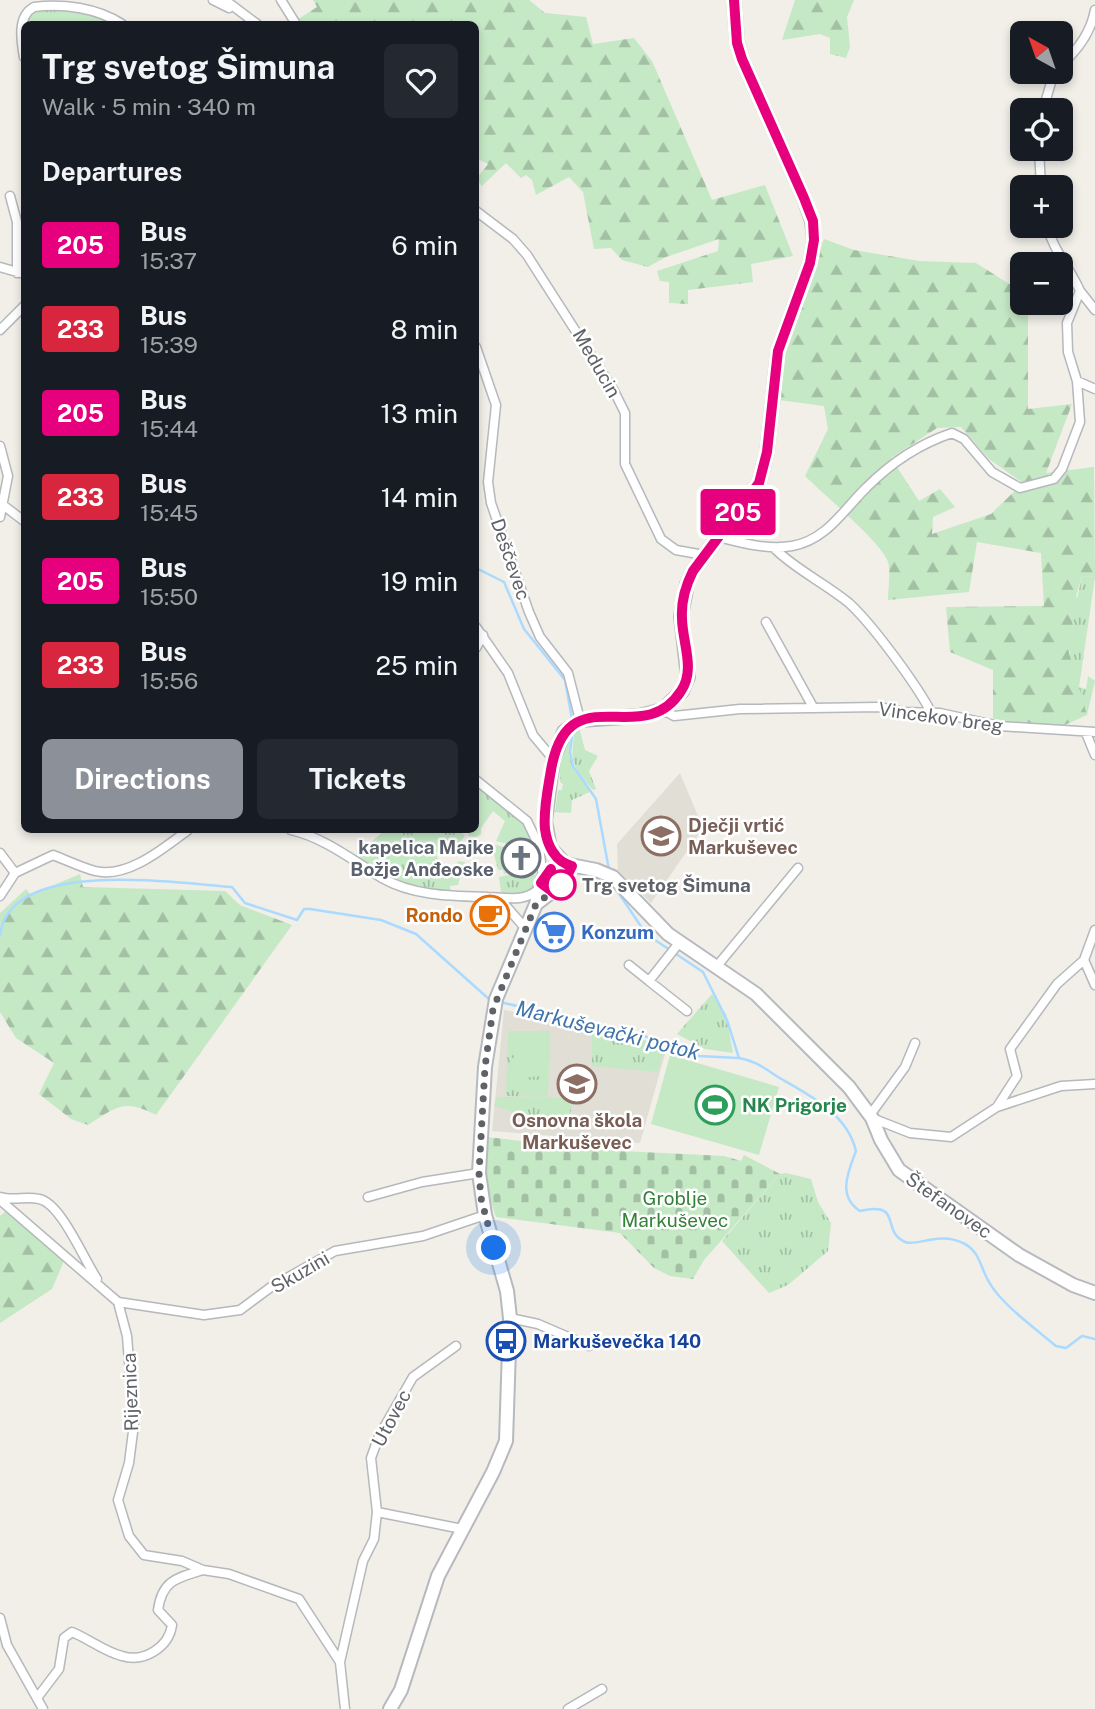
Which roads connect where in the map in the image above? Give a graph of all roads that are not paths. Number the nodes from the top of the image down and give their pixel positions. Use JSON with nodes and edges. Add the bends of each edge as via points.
{"nodes":[{"id":1,"x":212,"y":0,"type":"edge"},
{"id":2,"x":225,"y":0,"type":"edge"},
{"id":3,"x":281,"y":0,"type":"edge"},
{"id":4,"x":734,"y":0,"type":"edge"},
{"id":5,"x":235,"y":9,"type":"junction"},
{"id":6,"x":1095,"y":10,"type":"edge"},
{"id":7,"x":22,"y":21,"type":"edge"},
{"id":8,"x":117,"y":21,"type":"edge"},
{"id":9,"x":253,"y":21,"type":"edge"},
{"id":10,"x":294,"y":21,"type":"edge"},
{"id":11,"x":1073,"y":54,"type":"edge"},
{"id":12,"x":9,"y":196,"type":"dead end"},
{"id":13,"x":479,"y":213,"type":"edge"},
{"id":14,"x":1050,"y":238,"type":"edge"},
{"id":15,"x":1,"y":266,"type":"edge"},
{"id":16,"x":21,"y":274,"type":"edge"},
{"id":17,"x":1080,"y":291,"type":"junction"},
{"id":18,"x":21,"y":309,"type":"edge"},
{"id":19,"x":1095,"y":310,"type":"edge"},
{"id":20,"x":0,"y":330,"type":"edge"},
{"id":21,"x":479,"y":356,"type":"edge"},
{"id":22,"x":1077,"y":381,"type":"junction"},
{"id":23,"x":1095,"y":389,"type":"edge"},
{"id":24,"x":0,"y":446,"type":"edge"},
{"id":25,"x":3,"y":505,"type":"junction"},
{"id":26,"x":0,"y":517,"type":"edge"},
{"id":27,"x":21,"y":519,"type":"edge"},
{"id":28,"x":718,"y":537,"type":"junction"},
{"id":29,"x":774,"y":548,"type":"junction"},
{"id":30,"x":704,"y":555,"type":"junction"},
{"id":31,"x":766,"y":622,"type":"dead end"},
{"id":32,"x":479,"y":630,"type":"edge"},
{"id":33,"x":483,"y":635,"type":"junction"},
{"id":34,"x":479,"y":642,"type":"edge"},
{"id":35,"x":813,"y":707,"type":"junction"},
{"id":36,"x":663,"y":710,"type":"junction"},
{"id":37,"x":931,"y":712,"type":"junction"},
{"id":38,"x":575,"y":722,"type":"junction"},
{"id":39,"x":1090,"y":732,"type":"edge"},
{"id":40,"x":1095,"y":755,"type":"edge"},
{"id":41,"x":553,"y":759,"type":"junction"},
{"id":42,"x":479,"y":782,"type":"edge"},
{"id":43,"x":184,"y":833,"type":"edge"},
{"id":44,"x":298,"y":833,"type":"edge"},
{"id":45,"x":0,"y":853,"type":"edge"},
{"id":46,"x":566,"y":863,"type":"junction"},
{"id":47,"x":798,"y":867,"type":"dead end"},
{"id":48,"x":15,"y":873,"type":"junction"},
{"id":49,"x":541,"y":883,"type":"junction"},
{"id":50,"x":553,"y":892,"type":"junction"},
{"id":51,"x":0,"y":896,"type":"edge"},
{"id":52,"x":499,"y":898,"type":"junction"},
{"id":53,"x":536,"y":904,"type":"junction"},
{"id":54,"x":526,"y":929,"type":"junction"},
{"id":55,"x":1095,"y":930,"type":"edge"},
{"id":56,"x":675,"y":948,"type":"junction"},
{"id":57,"x":1084,"y":960,"type":"junction"},
{"id":58,"x":629,"y":965,"type":"dead end"},
{"id":59,"x":717,"y":966,"type":"junction"},
{"id":60,"x":649,"y":981,"type":"junction"},
{"id":61,"x":1095,"y":985,"type":"edge"},
{"id":62,"x":687,"y":1011,"type":"dead end"},
{"id":63,"x":915,"y":1043,"type":"dead end"},
{"id":64,"x":1095,"y":1084,"type":"edge"},
{"id":65,"x":997,"y":1107,"type":"junction"},
{"id":66,"x":871,"y":1116,"type":"junction"},
{"id":67,"x":479,"y":1173,"type":"junction"},
{"id":68,"x":368,"y":1197,"type":"dead end"},
{"id":69,"x":0,"y":1199,"type":"edge"},
{"id":70,"x":485,"y":1215,"type":"junction"},
{"id":71,"x":103,"y":1287,"type":"junction"},
{"id":72,"x":1095,"y":1293,"type":"edge"},
{"id":73,"x":118,"y":1302,"type":"junction"},
{"id":74,"x":510,"y":1318,"type":"junction"},
{"id":75,"x":456,"y":1346,"type":"dead end"},
{"id":76,"x":589,"y":1346,"type":"dead end"},
{"id":77,"x":377,"y":1512,"type":"junction"},
{"id":78,"x":462,"y":1529,"type":"junction"},
{"id":79,"x":203,"y":1570,"type":"junction"},
{"id":80,"x":0,"y":1618,"type":"edge"},
{"id":81,"x":340,"y":1662,"type":"junction"},
{"id":82,"x":602,"y":1689,"type":"dead end"},
{"id":83,"x":37,"y":1698,"type":"junction"},
{"id":84,"x":43,"y":1709,"type":"edge"},
{"id":85,"x":345,"y":1709,"type":"edge"},
{"id":86,"x":390,"y":1709,"type":"edge"},
{"id":87,"x":568,"y":1709,"type":"edge"}],
"edges":[{"from":1,"to":5,"type":"street"},
{"from":2,"to":5,"type":"street"},
{"from":3,"to":10,"type":"street"},
{"from":4,"to":28,"type":"main road","via":[[742,59],[804,198],[814,240],[778,351],[767,452],[759,483]]},
{"from":5,"to":9,"type":"street"},
{"from":6,"to":11,"type":"street"},
{"from":7,"to":8,"type":"street","via":[[34,7],[84,9]]},
{"from":12,"to":16,"type":"street","via":[[17,222]]},
{"from":13,"to":30,"type":"street","name":"Meducin","via":[[527,255],[614,391],[625,413],[625,464],[662,539],[676,550]]},
{"from":14,"to":17,"type":"street"},
{"from":15,"to":16,"type":"street"},
{"from":17,"to":19,"type":"street"},
{"from":17,"to":22,"type":"street","via":[[1067,323],[1068,352]]},
{"from":18,"to":20,"type":"street"},
{"from":21,"to":38,"type":"street","name":"Deščevec","via":[[496,405],[488,482],[491,503],[540,637],[568,673]]},
{"from":22,"to":23,"type":"street"},
{"from":22,"to":29,"type":"street","via":[[1080,422],[1054,479],[1020,488],[992,472],[964,439],[952,433],[923,443],[894,462],[844,515],[813,539]]},
{"from":24,"to":25,"type":"street","via":[[8,476]]},
{"from":25,"to":26,"type":"street"},
{"from":25,"to":27,"type":"street"},
{"from":28,"to":29,"type":"street"},
{"from":28,"to":30,"type":"main road"},
{"from":29,"to":37,"type":"street","via":[[865,620]]},
{"from":30,"to":36,"type":"main road","via":[[687,584],[681,617],[688,677],[682,691]]},
{"from":31,"to":35,"type":"street"},
{"from":32,"to":33,"type":"street"},
{"from":33,"to":34,"type":"street"},
{"from":33,"to":41,"type":"street","via":[[508,673],[533,735]]},
{"from":35,"to":36,"type":"street","name":"Vincekov breg","via":[[674,716]]},
{"from":35,"to":37,"type":"street","name":"Vincekov breg"},
{"from":36,"to":38,"type":"main road"},
{"from":37,"to":39,"type":"street","name":"Vincekov breg","via":[[999,726]]},
{"from":38,"to":41,"type":"main road","via":[[560,738]]},
{"from":39,"to":40,"type":"street"},
{"from":41,"to":46,"type":"main road","via":[[545,828],[550,848]]},
{"from":42,"to":49,"type":"street","via":[[527,821],[539,846]]},
{"from":43,"to":48,"type":"street","via":[[119,872],[97,872],[53,855]]},
{"from":44,"to":52,"type":"street","via":[[346,853],[395,883],[451,897]]},
{"from":45,"to":48,"type":"street"},
{"from":46,"to":49,"type":"main road"},
{"from":46,"to":50,"type":"main road","via":[[565,880]]},
{"from":46,"to":56,"type":"main road","name":"Štefanovec","via":[[608,875]]},
{"from":47,"to":59,"type":"street"},
{"from":48,"to":51,"type":"street"},
{"from":49,"to":50,"type":"main road"},
{"from":49,"to":52,"type":"street","via":[[522,898]]},
{"from":49,"to":53,"type":"main road"},
{"from":50,"to":53,"type":"main road"},
{"from":52,"to":54,"type":"street"},
{"from":53,"to":54,"type":"main road"},
{"from":54,"to":67,"type":"main road","via":[[495,1002],[485,1067]]},
{"from":55,"to":57,"type":"street"},
{"from":56,"to":59,"type":"main road","name":"Štefanovec"},
{"from":56,"to":60,"type":"street"},
{"from":57,"to":61,"type":"street"},
{"from":57,"to":65,"type":"street","via":[[1057,984],[1010,1049],[1017,1076]]},
{"from":58,"to":60,"type":"street"},
{"from":59,"to":66,"type":"main road","name":"Štefanovec","via":[[756,994],[849,1087]]},
{"from":60,"to":62,"type":"street"},
{"from":63,"to":66,"type":"street","via":[[905,1067]]},
{"from":64,"to":65,"type":"street","via":[[1061,1086]]},
{"from":65,"to":66,"type":"street","via":[[951,1137],[910,1133]]},
{"from":66,"to":72,"type":"main road","name":"Štefanovec","via":[[892,1160],[909,1177],[1029,1261]]},
{"from":67,"to":68,"type":"street"},
{"from":67,"to":70,"type":"main road"},
{"from":69,"to":71,"type":"street"},
{"from":69,"to":71,"type":"street","via":[[39,1199],[52,1205]]},
{"from":70,"to":73,"type":"street","name":"Skuzini","via":[[423,1236],[335,1251],[240,1310],[204,1315]]},
{"from":70,"to":74,"type":"main road"},
{"from":71,"to":73,"type":"street"},
{"from":73,"to":79,"type":"street","name":"Rijeznica","via":[[127,1336],[134,1424],[118,1500],[129,1536],[144,1555],[182,1561]]},
{"from":74,"to":76,"type":"street","via":[[538,1324]]},
{"from":74,"to":78,"type":"main road","via":[[506,1441]]},
{"from":75,"to":77,"type":"street","name":"Utovec","via":[[413,1377],[379,1436],[371,1458]]},
{"from":77,"to":78,"type":"street"},
{"from":77,"to":81,"type":"street","name":"Utovec","via":[[374,1539],[363,1561]]},
{"from":78,"to":86,"type":"main road","via":[[438,1576],[401,1690]]},
{"from":79,"to":81,"type":"street","name":"Rijeznica","via":[[229,1574],[299,1599]]},
{"from":79,"to":83,"type":"street","via":[[170,1582],[160,1592],[158,1610],[172,1625],[170,1637],[159,1650],[129,1658],[72,1632],[64,1638],[59,1670]]},
{"from":80,"to":83,"type":"street","via":[[7,1645]]},
{"from":81,"to":85,"type":"street","name":"Rijeznica"},
{"from":82,"to":87,"type":"street"},
{"from":83,"to":84,"type":"street"}]}
